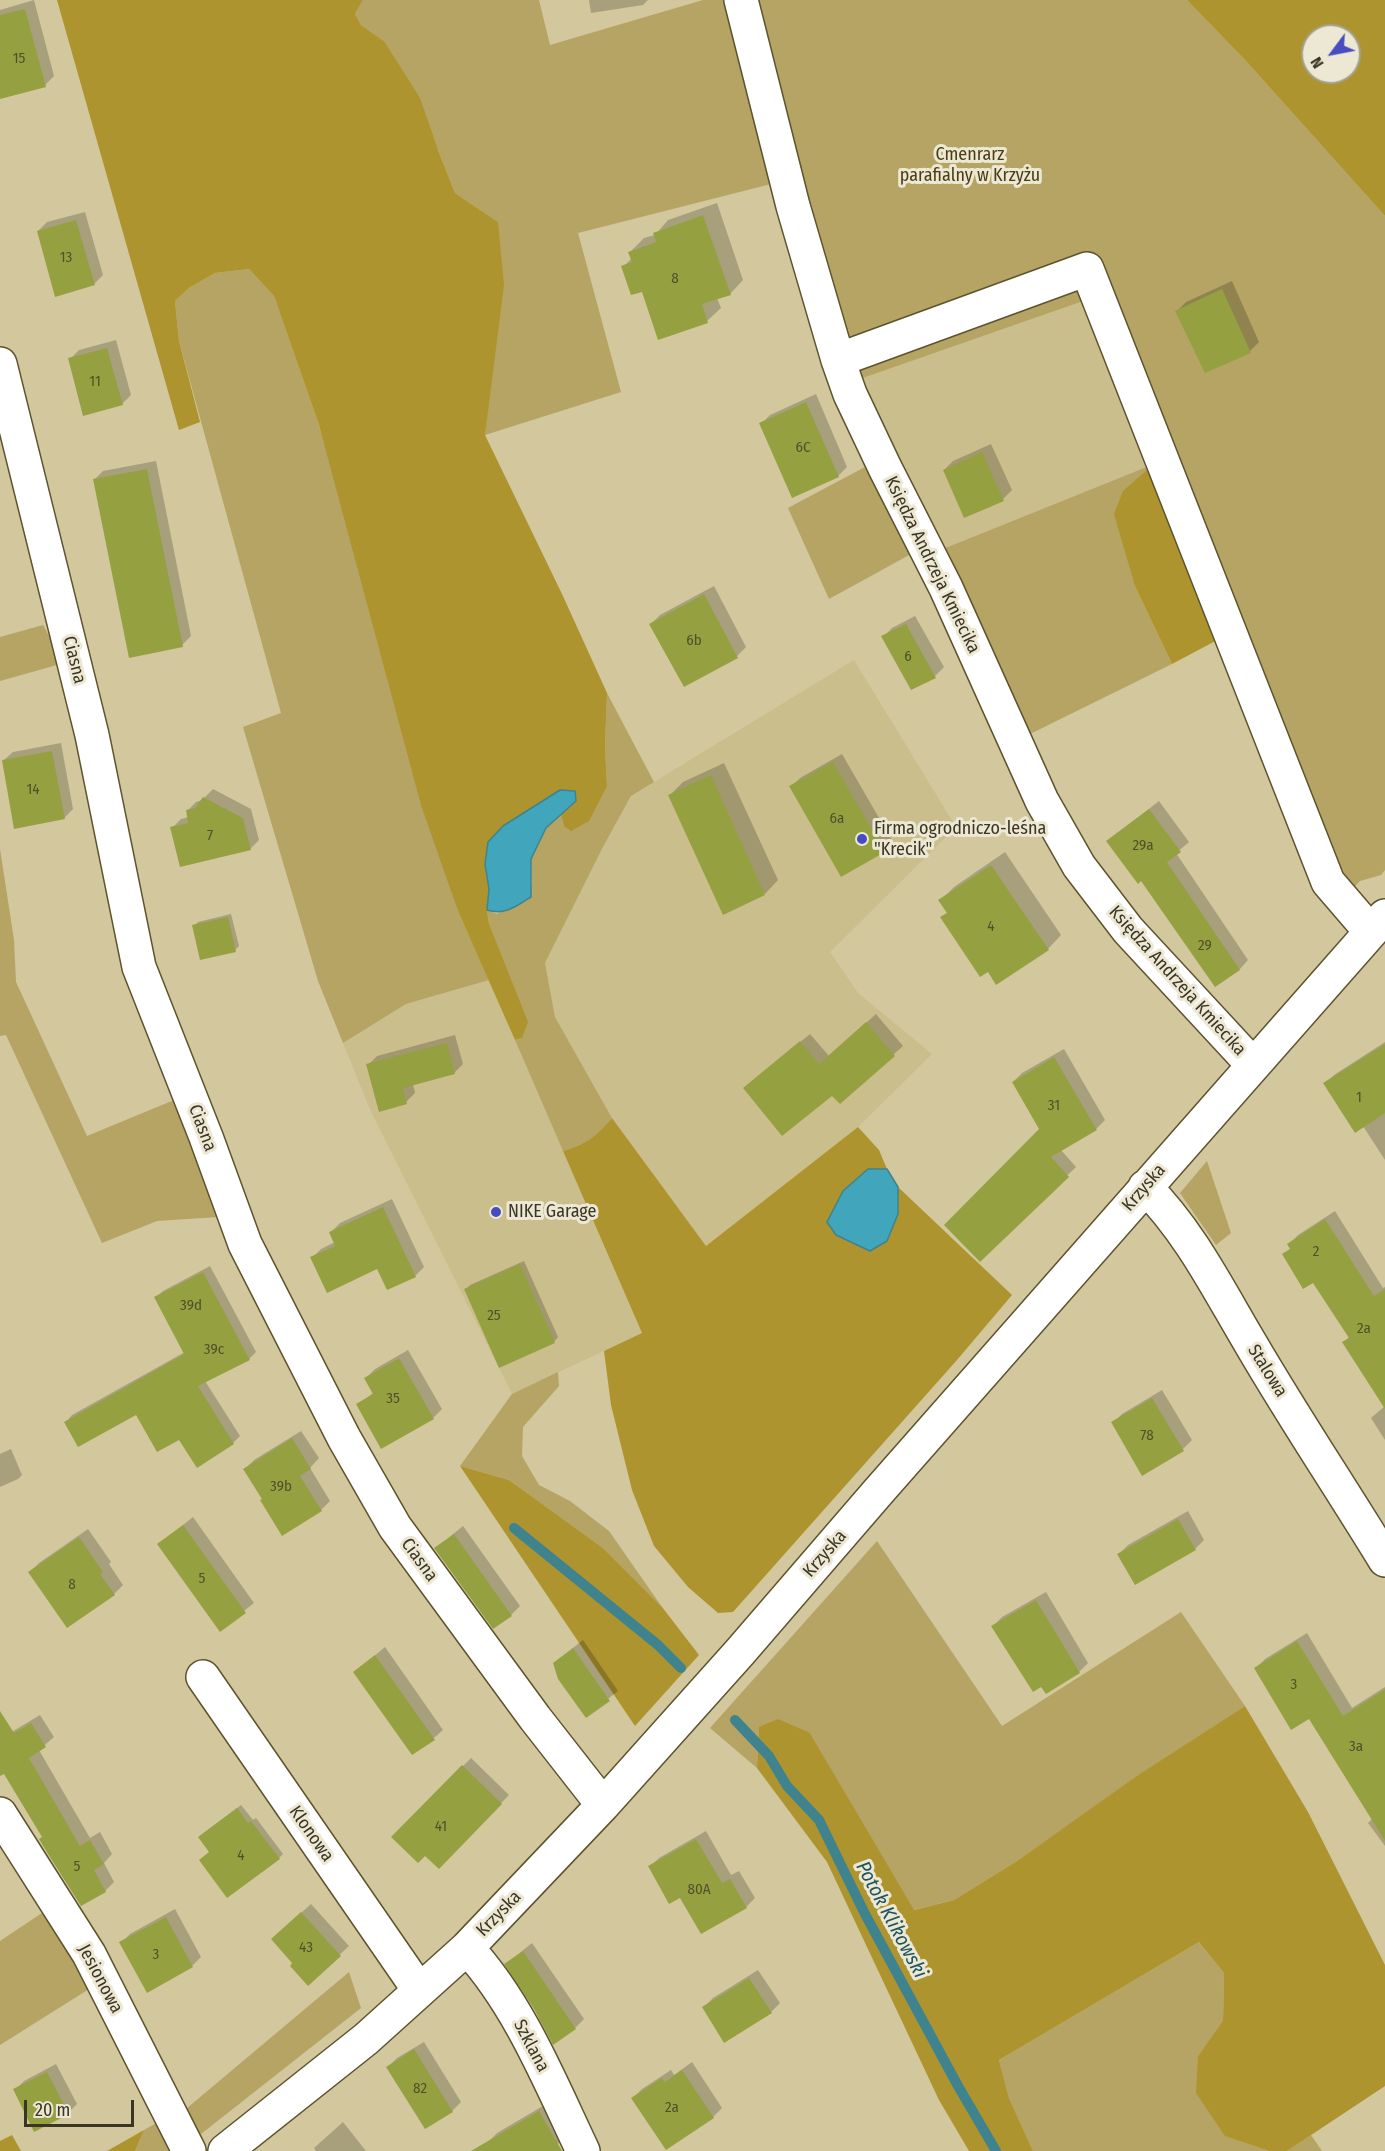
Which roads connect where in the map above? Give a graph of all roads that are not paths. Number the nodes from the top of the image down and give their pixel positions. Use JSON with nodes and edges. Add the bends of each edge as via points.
{"nodes":[{"id":1,"x":741,"y":0,"type":"edge"},
{"id":2,"x":838,"y":360,"type":"junction"},
{"id":3,"x":0,"y":364,"type":"edge"},
{"id":4,"x":1378,"y":924,"type":"edge"},
{"id":5,"x":1253,"y":1065,"type":"junction"},
{"id":6,"x":1145,"y":1187,"type":"junction"},
{"id":7,"x":1385,"y":1560,"type":"edge"},
{"id":8,"x":203,"y":1677,"type":"dead end"},
{"id":9,"x":603,"y":1805,"type":"junction"},
{"id":10,"x":0,"y":1814,"type":"edge"},
{"id":11,"x":467,"y":1948,"type":"junction"},
{"id":12,"x":419,"y":1990,"type":"junction"},
{"id":13,"x":189,"y":2151,"type":"edge"},
{"id":14,"x":225,"y":2151,"type":"edge"},
{"id":15,"x":583,"y":2151,"type":"edge"}],
"edges":[{"from":1,"to":2,"type":"street","name":"Księdza Andrzeja Kmiecika","via":[[793,206]]},
{"from":2,"to":4,"type":"street","via":[[1087,269],[1328,882]]},
{"from":2,"to":5,"type":"street","name":"Księdza Andrzeja Kmiecika","via":[[850,394],[946,588],[1042,801],[1079,866],[1128,930]]},
{"from":3,"to":9,"type":"street","name":"Ciasna","via":[[92,735],[139,967],[244,1244],[344,1438],[395,1527]]},
{"from":4,"to":5,"type":"street","name":"Krzyska"},
{"from":5,"to":6,"type":"street","name":"Krzyska"},
{"from":6,"to":7,"type":"street","name":"Stalowa","via":[[1190,1241]]},
{"from":6,"to":9,"type":"street","name":"Krzyska"},
{"from":8,"to":12,"type":"street","name":"Klonowa"},
{"from":9,"to":11,"type":"street","name":"Krzyska"},
{"from":10,"to":13,"type":"street","name":"Jesionowa","via":[[89,1954]]},
{"from":11,"to":12,"type":"street","name":"Krzyska"},
{"from":11,"to":15,"type":"street","name":"Szklana","via":[[482,1964],[530,2040]]},
{"from":12,"to":14,"type":"street","name":"Krzyska","via":[[366,2039]]}]}
